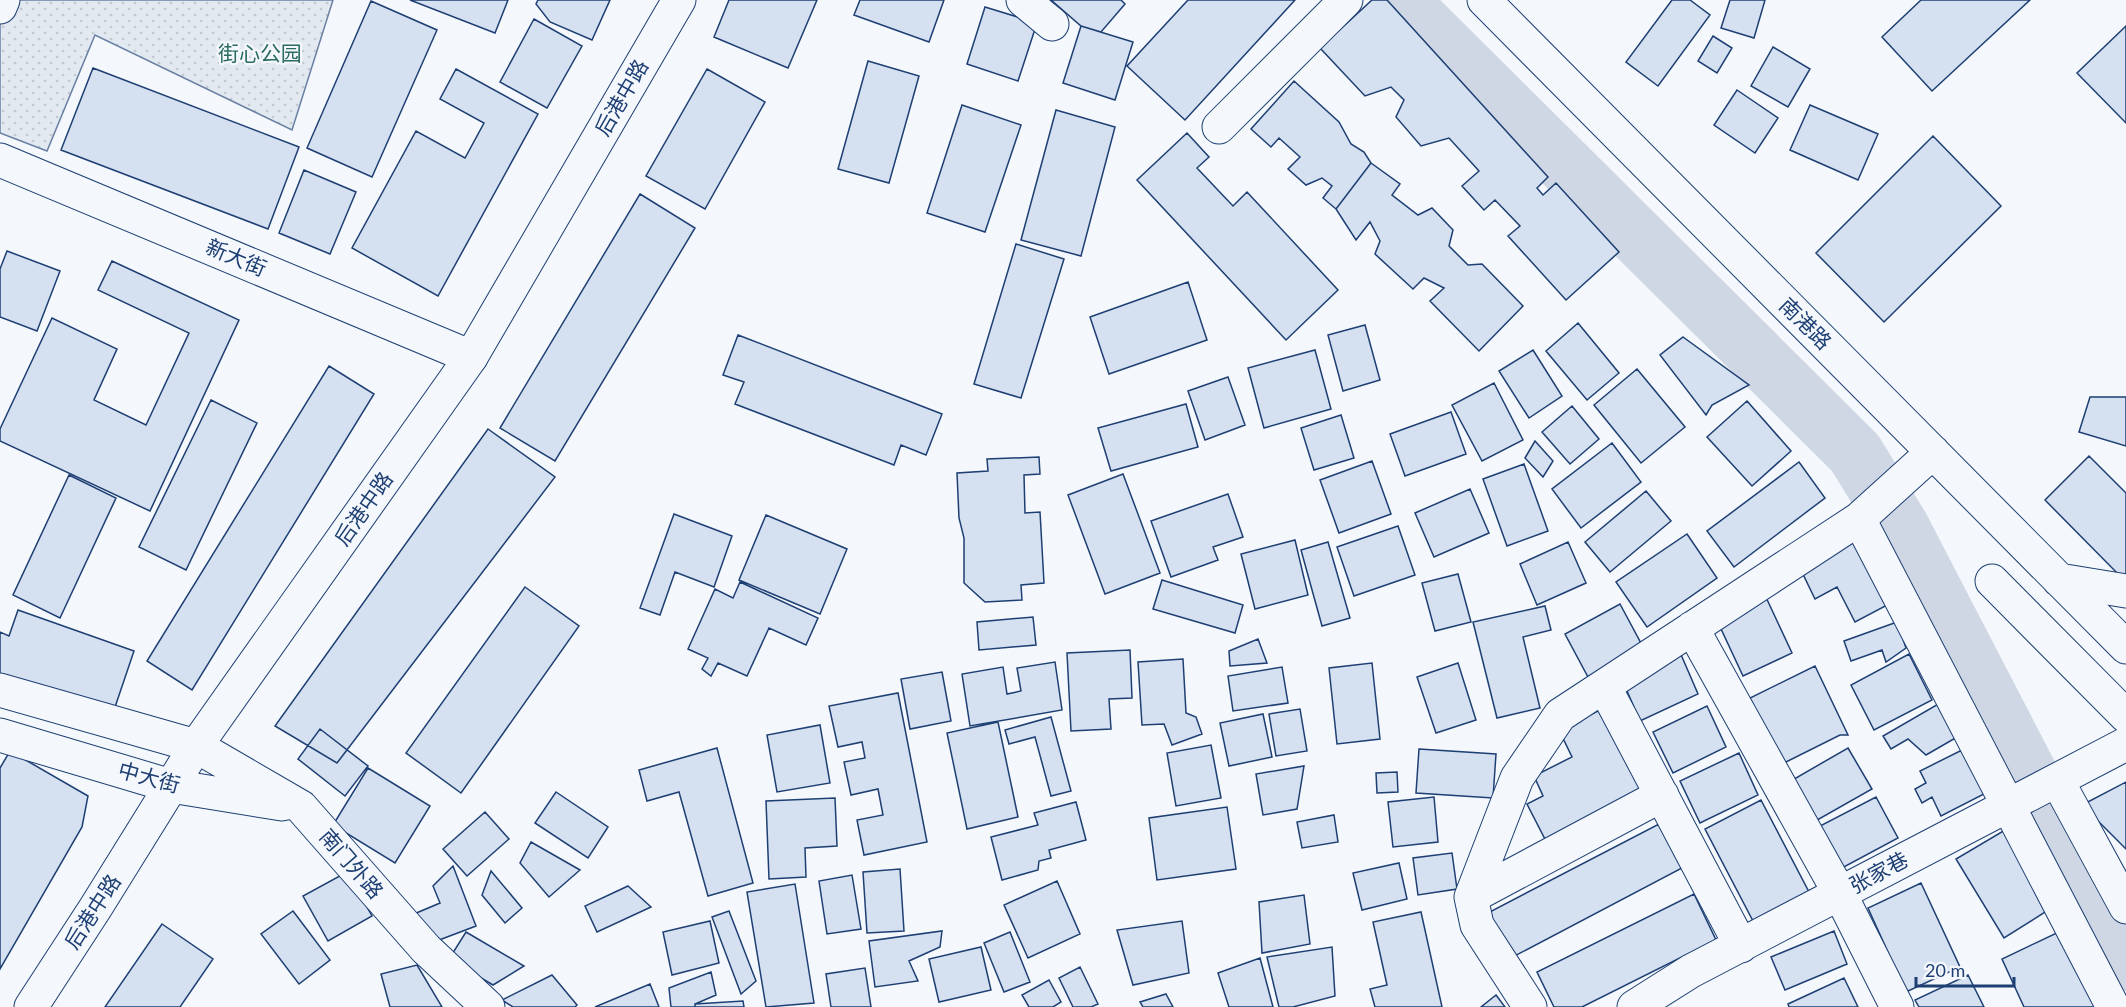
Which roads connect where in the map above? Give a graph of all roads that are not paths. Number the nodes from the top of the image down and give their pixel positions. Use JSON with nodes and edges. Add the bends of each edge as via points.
{"nodes":[{"id":1,"x":3,"y":0,"type":"edge"},
{"id":2,"x":679,"y":0,"type":"edge"},
{"id":3,"x":1023,"y":0,"type":"edge"},
{"id":4,"x":1346,"y":0,"type":"edge"},
{"id":5,"x":1484,"y":0,"type":"edge"},
{"id":6,"x":0,"y":7,"type":"edge"},
{"id":7,"x":1052,"y":24,"type":"dead end"},
{"id":8,"x":1219,"y":127,"type":"dead end"},
{"id":9,"x":0,"y":160,"type":"edge"},
{"id":10,"x":471,"y":357,"type":"junction"},
{"id":11,"x":1931,"y":453,"type":"junction"},
{"id":12,"x":1859,"y":519,"type":"junction"},
{"id":13,"x":2059,"y":580,"type":"junction"},
{"id":14,"x":1992,"y":581,"type":"dead end"},
{"id":15,"x":2126,"y":591,"type":"edge"},
{"id":16,"x":1692,"y":628,"type":"junction"},
{"id":17,"x":2126,"y":647,"type":"edge"},
{"id":18,"x":1604,"y":686,"type":"junction"},
{"id":19,"x":0,"y":690,"type":"edge"},
{"id":20,"x":2126,"y":716,"type":"edge"},
{"id":21,"x":0,"y":735,"type":"edge"},
{"id":22,"x":2126,"y":744,"type":"edge"},
{"id":23,"x":195,"y":746,"type":"junction"},
{"id":24,"x":2057,"y":780,"type":"junction"},
{"id":25,"x":171,"y":786,"type":"junction"},
{"id":26,"x":1662,"y":795,"type":"junction"},
{"id":27,"x":2008,"y":806,"type":"junction"},
{"id":28,"x":301,"y":807,"type":"junction"},
{"id":29,"x":1840,"y":894,"type":"junction"},
{"id":30,"x":1471,"y":897,"type":"junction"},
{"id":31,"x":2126,"y":907,"type":"edge"},
{"id":32,"x":1741,"y":946,"type":"junction"},
{"id":33,"x":31,"y":1007,"type":"edge"},
{"id":34,"x":488,"y":1007,"type":"edge"},
{"id":35,"x":1530,"y":1007,"type":"edge"},
{"id":36,"x":1635,"y":1007,"type":"edge"},
{"id":37,"x":1897,"y":1007,"type":"edge"},
{"id":38,"x":2113,"y":1007,"type":"edge"}],
"edges":[{"from":1,"to":6,"type":"street"},
{"from":2,"to":10,"type":"street","name":"后港中路"},
{"from":3,"to":7,"type":"street"},
{"from":4,"to":8,"type":"street"},
{"from":5,"to":11,"type":"street","name":"南港路"},
{"from":9,"to":10,"type":"street","name":"新大街"},
{"from":10,"to":23,"type":"street","name":"后港中路"},
{"from":11,"to":12,"type":"street"},
{"from":11,"to":13,"type":"street","name":"南港路"},
{"from":12,"to":16,"type":"street"},
{"from":12,"to":27,"type":"street"},
{"from":13,"to":15,"type":"street"},
{"from":13,"to":17,"type":"street","name":"南港路"},
{"from":14,"to":20,"type":"street"},
{"from":16,"to":18,"type":"street"},
{"from":16,"to":29,"type":"street"},
{"from":18,"to":26,"type":"street"},
{"from":18,"to":30,"type":"street","via":[[1560,715],[1517,777]]},
{"from":19,"to":23,"type":"street","name":"中大街"},
{"from":21,"to":25,"type":"street","name":"中大街"},
{"from":22,"to":24,"type":"street","name":"张家巷"},
{"from":23,"to":25,"type":"street","name":"后港中路"},
{"from":23,"to":28,"type":"street","name":"南门外路"},
{"from":24,"to":27,"type":"street","name":"张家巷"},
{"from":24,"to":31,"type":"street"},
{"from":25,"to":28,"type":"street","name":"中大街"},
{"from":25,"to":33,"type":"street","name":"后港中路"},
{"from":26,"to":30,"type":"street"},
{"from":26,"to":32,"type":"street"},
{"from":27,"to":29,"type":"street","name":"张家巷"},
{"from":27,"to":38,"type":"street"},
{"from":28,"to":34,"type":"street","name":"南门外路","via":[[426,949]]},
{"from":29,"to":32,"type":"street","name":"张家巷"},
{"from":29,"to":37,"type":"street"},
{"from":30,"to":35,"type":"street","via":[[1477,925]]},
{"from":32,"to":36,"type":"street","name":"张家巷","via":[[1691,971]]}]}
